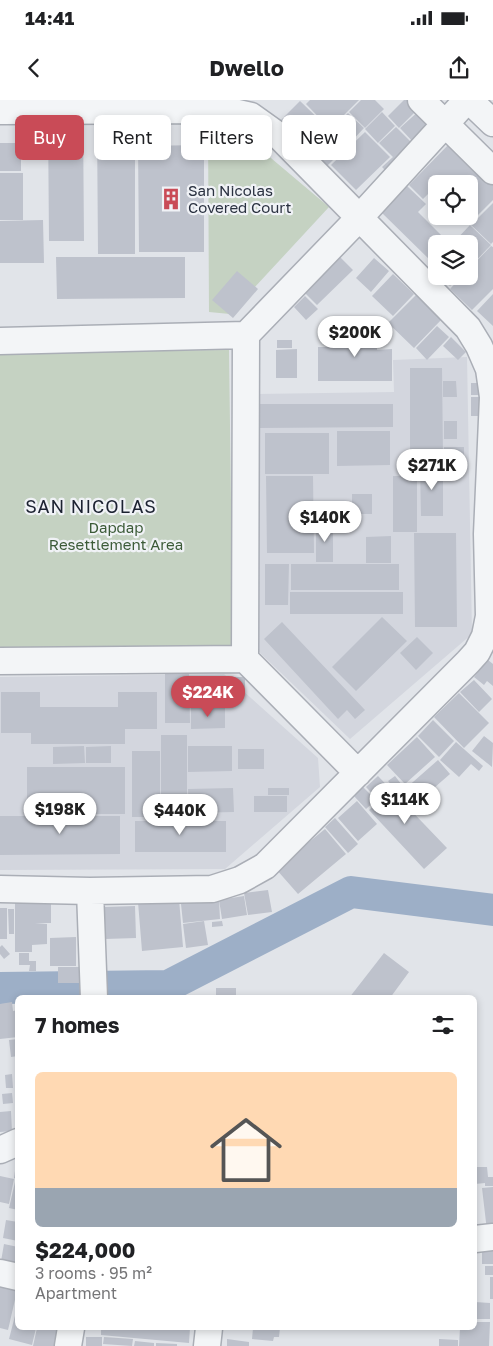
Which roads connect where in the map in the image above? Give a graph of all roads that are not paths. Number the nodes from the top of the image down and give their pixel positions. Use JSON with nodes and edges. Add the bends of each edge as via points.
{"nodes":[{"id":1,"x":421,"y":100,"type":"edge"},
{"id":2,"x":468,"y":100,"type":"edge"},
{"id":3,"x":0,"y":111,"type":"edge"},
{"id":4,"x":492,"y":120,"type":"edge"},
{"id":5,"x":445,"y":123,"type":"junction"},
{"id":6,"x":493,"y":171,"type":"edge"},
{"id":7,"x":360,"y":217,"type":"junction"},
{"id":8,"x":246,"y":334,"type":"junction"},
{"id":9,"x":0,"y":341,"type":"edge"},
{"id":10,"x":490,"y":534,"type":"edge"},
{"id":11,"x":245,"y":659,"type":"junction"},
{"id":12,"x":0,"y":661,"type":"edge"},
{"id":13,"x":358,"y":773,"type":"junction"},
{"id":14,"x":0,"y":889,"type":"edge"},
{"id":15,"x":90,"y":891,"type":"junction"},
{"id":16,"x":93,"y":991,"type":"edge"},
{"id":17,"x":15,"y":1143,"type":"edge"},
{"id":18,"x":0,"y":1150,"type":"edge"},
{"id":19,"x":493,"y":1237,"type":"edge"},
{"id":20,"x":477,"y":1238,"type":"edge"},
{"id":21,"x":0,"y":1273,"type":"edge"},
{"id":22,"x":15,"y":1276,"type":"edge"},
{"id":23,"x":72,"y":1330,"type":"edge"},
{"id":24,"x":209,"y":1330,"type":"edge"},
{"id":25,"x":68,"y":1346,"type":"edge"},
{"id":26,"x":207,"y":1346,"type":"edge"}],
"edges":[{"from":1,"to":5,"type":"street"},
{"from":2,"to":4,"type":"street"},
{"from":2,"to":5,"type":"street"},
{"from":3,"to":7,"type":"street","via":[[197,109],[225,110],[251,116],[279,136]]},
{"from":5,"to":6,"type":"street"},
{"from":5,"to":7,"type":"street"},
{"from":7,"to":8,"type":"street"},
{"from":7,"to":10,"type":"street","via":[[468,328],[479,346],[488,369],[493,397]]},
{"from":8,"to":9,"type":"street"},
{"from":8,"to":11,"type":"street"},
{"from":10,"to":13,"type":"street","via":[[488,616],[485,636],[477,652]]},
{"from":11,"to":12,"type":"street"},
{"from":11,"to":13,"type":"street"},
{"from":13,"to":15,"type":"street","via":[[265,866],[240,880],[212,889]]},
{"from":14,"to":15,"type":"street"},
{"from":15,"to":16,"type":"street"},
{"from":17,"to":18,"type":"street"},
{"from":19,"to":20,"type":"street"},
{"from":21,"to":22,"type":"street"},
{"from":23,"to":25,"type":"street"},
{"from":24,"to":26,"type":"street"}]}
